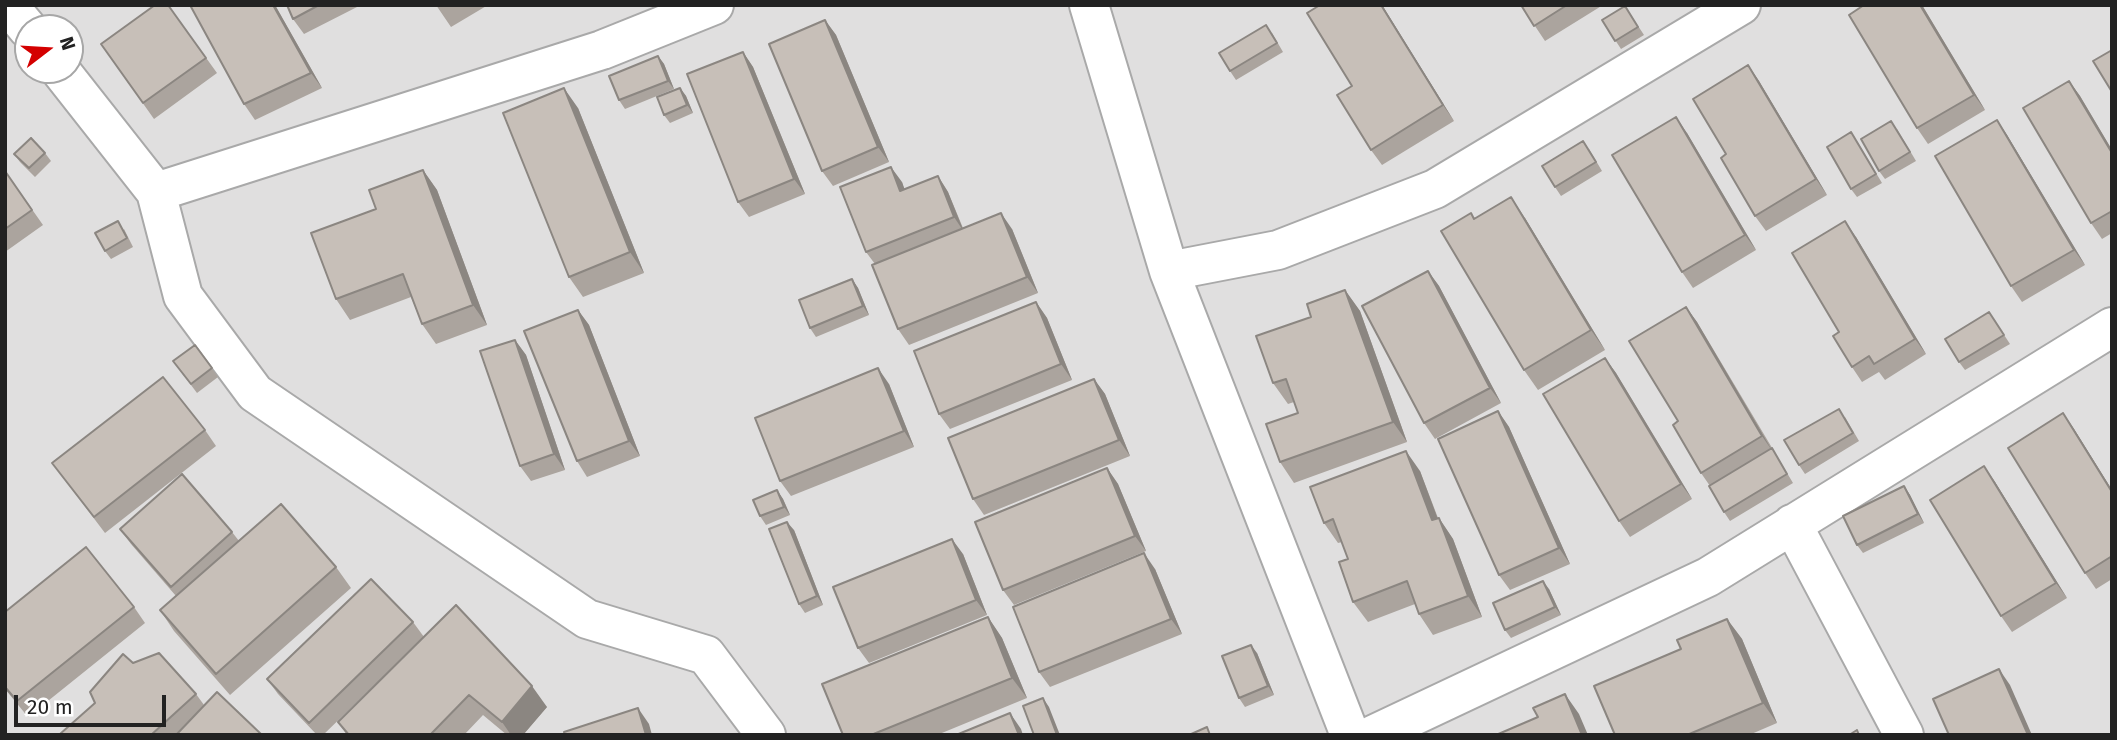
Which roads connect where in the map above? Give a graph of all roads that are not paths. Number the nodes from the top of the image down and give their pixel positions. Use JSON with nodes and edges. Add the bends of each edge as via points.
{"nodes":[{"id":1,"x":714,"y":5,"type":"edge"},
{"id":2,"x":1089,"y":5,"type":"edge"},
{"id":3,"x":1741,"y":5,"type":"edge"},
{"id":4,"x":71,"y":84,"type":"edge"},
{"id":5,"x":156,"y":192,"type":"junction"},
{"id":6,"x":1169,"y":271,"type":"junction"},
{"id":7,"x":2112,"y":327,"type":"edge"},
{"id":8,"x":1792,"y":524,"type":"junction"},
{"id":9,"x":766,"y":735,"type":"edge"},
{"id":10,"x":1350,"y":735,"type":"edge"},
{"id":11,"x":1373,"y":735,"type":"edge"},
{"id":12,"x":1904,"y":735,"type":"edge"}],
"edges":[{"from":1,"to":5,"type":"street","via":[[602,50]]},
{"from":2,"to":6,"type":"street"},
{"from":3,"to":6,"type":"street","via":[[1435,189],[1278,250]]},
{"from":4,"to":5,"type":"street"},
{"from":5,"to":9,"type":"street","via":[[183,296],[255,393],[587,619],[706,655]]},
{"from":6,"to":10,"type":"street"},
{"from":7,"to":8,"type":"street"},
{"from":8,"to":11,"type":"street","via":[[1708,577]]},
{"from":8,"to":12,"type":"street"}]}
